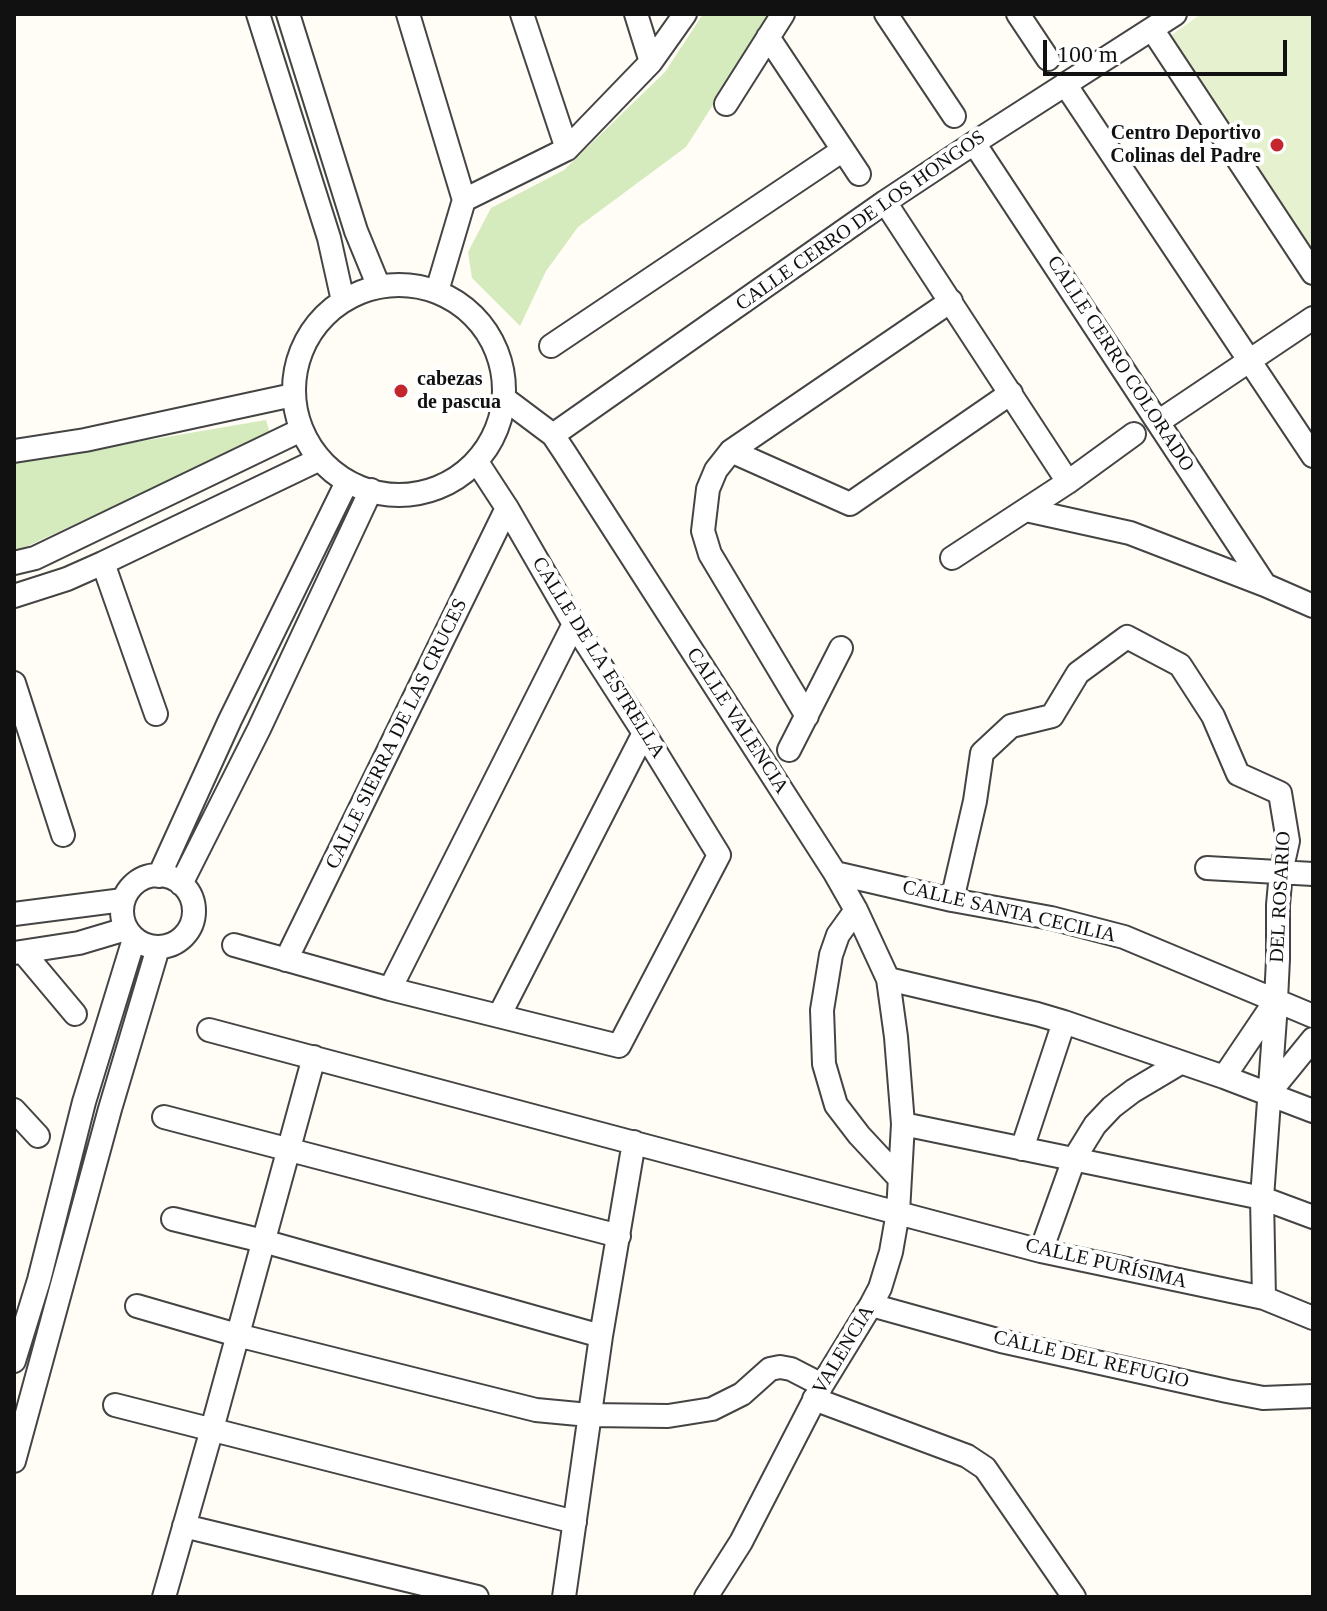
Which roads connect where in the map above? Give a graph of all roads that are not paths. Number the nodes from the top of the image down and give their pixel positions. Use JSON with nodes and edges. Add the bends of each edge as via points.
{"nodes":[{"id":1,"x":258,"y":14,"type":"edge"},
{"id":2,"x":288,"y":14,"type":"edge"},
{"id":3,"x":408,"y":14,"type":"edge"},
{"id":4,"x":522,"y":14,"type":"edge"},
{"id":5,"x":636,"y":14,"type":"edge"},
{"id":6,"x":685,"y":14,"type":"edge"},
{"id":7,"x":783,"y":14,"type":"edge"},
{"id":8,"x":886,"y":14,"type":"edge"},
{"id":9,"x":1018,"y":14,"type":"edge"},
{"id":10,"x":1175,"y":14,"type":"edge"},
{"id":11,"x":1152,"y":29,"type":"junction"},
{"id":12,"x":768,"y":37,"type":"junction"},
{"id":13,"x":1048,"y":59,"type":"dead end"},
{"id":14,"x":651,"y":62,"type":"junction"},
{"id":15,"x":1065,"y":84,"type":"junction"},
{"id":16,"x":726,"y":104,"type":"dead end"},
{"id":17,"x":954,"y":116,"type":"dead end"},
{"id":18,"x":974,"y":143,"type":"junction"},
{"id":19,"x":567,"y":149,"type":"junction"},
{"id":20,"x":843,"y":150,"type":"junction"},
{"id":21,"x":859,"y":174,"type":"dead end"},
{"id":22,"x":464,"y":200,"type":"junction"},
{"id":23,"x":885,"y":202,"type":"junction"},
{"id":24,"x":1313,"y":273,"type":"edge"},
{"id":25,"x":379,"y":287,"type":"junction"},
{"id":26,"x":437,"y":291,"type":"junction"},
{"id":27,"x":343,"y":301,"type":"junction"},
{"id":28,"x":951,"y":301,"type":"junction"},
{"id":29,"x":1313,"y":318,"type":"edge"},
{"id":30,"x":551,"y":346,"type":"dead end"},
{"id":31,"x":1250,"y":361,"type":"junction"},
{"id":32,"x":1011,"y":393,"type":"junction"},
{"id":33,"x":293,"y":395,"type":"junction"},
{"id":34,"x":505,"y":399,"type":"junction"},
{"id":35,"x":1158,"y":422,"type":"junction"},
{"id":36,"x":301,"y":430,"type":"junction"},
{"id":37,"x":1134,"y":434,"type":"dead end"},
{"id":38,"x":553,"y":435,"type":"junction"},
{"id":39,"x":14,"y":451,"type":"edge"},
{"id":40,"x":731,"y":451,"type":"junction"},
{"id":41,"x":1313,"y":456,"type":"edge"},
{"id":42,"x":320,"y":459,"type":"junction"},
{"id":43,"x":477,"y":462,"type":"junction"},
{"id":44,"x":347,"y":482,"type":"junction"},
{"id":45,"x":1068,"y":482,"type":"junction"},
{"id":46,"x":371,"y":490,"type":"junction"},
{"id":47,"x":507,"y":508,"type":"junction"},
{"id":48,"x":1026,"y":510,"type":"junction"},
{"id":49,"x":952,"y":558,"type":"dead end"},
{"id":50,"x":14,"y":563,"type":"edge"},
{"id":51,"x":103,"y":563,"type":"junction"},
{"id":52,"x":1265,"y":585,"type":"junction"},
{"id":53,"x":14,"y":596,"type":"edge"},
{"id":54,"x":1313,"y":606,"type":"edge"},
{"id":55,"x":574,"y":624,"type":"junction"},
{"id":56,"x":841,"y":648,"type":"dead end"},
{"id":57,"x":14,"y":683,"type":"edge"},
{"id":58,"x":156,"y":714,"type":"dead end"},
{"id":59,"x":807,"y":716,"type":"junction"},
{"id":60,"x":644,"y":733,"type":"junction"},
{"id":61,"x":789,"y":750,"type":"dead end"},
{"id":62,"x":63,"y":835,"type":"dead end"},
{"id":63,"x":1207,"y":868,"type":"dead end"},
{"id":64,"x":1281,"y":872,"type":"junction"},
{"id":65,"x":835,"y":873,"type":"junction"},
{"id":66,"x":1313,"y":874,"type":"edge"},
{"id":67,"x":159,"y":876,"type":"junction"},
{"id":68,"x":181,"y":884,"type":"junction"},
{"id":69,"x":123,"y":900,"type":"junction"},
{"id":70,"x":952,"y":900,"type":"junction"},
{"id":71,"x":856,"y":910,"type":"junction"},
{"id":72,"x":14,"y":914,"type":"edge"},
{"id":73,"x":130,"y":934,"type":"junction"},
{"id":74,"x":234,"y":945,"type":"dead end"},
{"id":75,"x":158,"y":948,"type":"junction"},
{"id":76,"x":18,"y":952,"type":"edge"},
{"id":77,"x":286,"y":960,"type":"junction"},
{"id":78,"x":888,"y":979,"type":"junction"},
{"id":79,"x":390,"y":989,"type":"junction"},
{"id":80,"x":1276,"y":1000,"type":"junction"},
{"id":81,"x":75,"y":1014,"type":"dead end"},
{"id":82,"x":499,"y":1016,"type":"junction"},
{"id":83,"x":1313,"y":1016,"type":"edge"},
{"id":84,"x":1064,"y":1022,"type":"junction"},
{"id":85,"x":209,"y":1030,"type":"dead end"},
{"id":86,"x":1313,"y":1039,"type":"edge"},
{"id":87,"x":314,"y":1057,"type":"junction"},
{"id":88,"x":1180,"y":1063,"type":"junction"},
{"id":89,"x":1224,"y":1077,"type":"junction"},
{"id":90,"x":901,"y":1078,"type":"joint"},
{"id":91,"x":1269,"y":1093,"type":"junction"},
{"id":92,"x":14,"y":1110,"type":"edge"},
{"id":93,"x":1313,"y":1111,"type":"edge"},
{"id":94,"x":164,"y":1117,"type":"dead end"},
{"id":95,"x":903,"y":1124,"type":"junction"},
{"id":96,"x":38,"y":1136,"type":"dead end"},
{"id":97,"x":634,"y":1142,"type":"junction"},
{"id":98,"x":1022,"y":1149,"type":"junction"},
{"id":99,"x":287,"y":1150,"type":"junction"},
{"id":100,"x":1074,"y":1159,"type":"junction"},
{"id":101,"x":899,"y":1178,"type":"junction"},
{"id":102,"x":1262,"y":1198,"type":"junction"},
{"id":103,"x":898,"y":1212,"type":"junction"},
{"id":104,"x":1313,"y":1217,"type":"edge"},
{"id":105,"x":173,"y":1219,"type":"dead end"},
{"id":106,"x":619,"y":1236,"type":"junction"},
{"id":107,"x":263,"y":1241,"type":"junction"},
{"id":108,"x":1041,"y":1251,"type":"junction"},
{"id":109,"x":1264,"y":1298,"type":"junction"},
{"id":110,"x":871,"y":1305,"type":"junction"},
{"id":111,"x":137,"y":1306,"type":"dead end"},
{"id":112,"x":1313,"y":1318,"type":"edge"},
{"id":113,"x":237,"y":1335,"type":"junction"},
{"id":114,"x":601,"y":1336,"type":"junction"},
{"id":115,"x":14,"y":1361,"type":"edge"},
{"id":116,"x":818,"y":1392,"type":"junction"},
{"id":117,"x":1313,"y":1396,"type":"edge"},
{"id":118,"x":115,"y":1405,"type":"dead end"},
{"id":119,"x":589,"y":1415,"type":"junction"},
{"id":120,"x":212,"y":1429,"type":"junction"},
{"id":121,"x":14,"y":1461,"type":"edge"},
{"id":122,"x":575,"y":1522,"type":"junction"},
{"id":123,"x":184,"y":1526,"type":"junction"},
{"id":124,"x":164,"y":1597,"type":"edge"},
{"id":125,"x":477,"y":1597,"type":"edge"},
{"id":126,"x":564,"y":1597,"type":"edge"},
{"id":127,"x":706,"y":1597,"type":"edge"},
{"id":128,"x":1074,"y":1597,"type":"edge"}],
"edges":[{"from":1,"to":27,"type":"street","via":[[329,238]]},
{"from":2,"to":25,"type":"street","via":[[356,231]]},
{"from":3,"to":22,"type":"street"},
{"from":4,"to":19,"type":"street"},
{"from":5,"to":14,"type":"street"},
{"from":6,"to":14,"type":"street"},
{"from":7,"to":12,"type":"street"},
{"from":8,"to":17,"type":"street"},
{"from":9,"to":13,"type":"street"},
{"from":10,"to":11,"type":"street","name":"CALLE CERRO DE LOS HONGOS"},
{"from":11,"to":15,"type":"street","name":"CALLE CERRO DE LOS HONGOS"},
{"from":11,"to":24,"type":"street"},
{"from":12,"to":16,"type":"street"},
{"from":12,"to":20,"type":"street"},
{"from":14,"to":19,"type":"street"},
{"from":15,"to":18,"type":"street","name":"CALLE CERRO DE LOS HONGOS"},
{"from":15,"to":31,"type":"street"},
{"from":18,"to":23,"type":"street","name":"CALLE CERRO DE LOS HONGOS"},
{"from":18,"to":35,"type":"street","name":"CALLE CERRO COLORADO"},
{"from":19,"to":22,"type":"street"},
{"from":20,"to":21,"type":"street"},
{"from":20,"to":30,"type":"street"},
{"from":22,"to":26,"type":"street"},
{"from":23,"to":28,"type":"street"},
{"from":23,"to":38,"type":"street","name":"CALLE CERRO DE LOS HONGOS"},
{"from":25,"to":26,"type":"street","via":[[403,284]]},
{"from":25,"to":27,"type":"street"},
{"from":26,"to":34,"type":"street","via":[[467,308],[489,333],[503,365]]},
{"from":27,"to":33,"type":"street","via":[[312,329],[297,361]]},
{"from":28,"to":32,"type":"street"},
{"from":28,"to":40,"type":"street"},
{"from":29,"to":31,"type":"street"},
{"from":31,"to":35,"type":"street"},
{"from":31,"to":41,"type":"street"},
{"from":32,"to":40,"type":"street","via":[[850,504]]},
{"from":32,"to":45,"type":"street"},
{"from":33,"to":36,"type":"street"},
{"from":33,"to":39,"type":"street"},
{"from":34,"to":38,"type":"street","name":"CALLE VALENCIA"},
{"from":34,"to":43,"type":"street","via":[[496,433]]},
{"from":35,"to":52,"type":"street","name":"CALLE CERRO COLORADO"},
{"from":36,"to":42,"type":"street"},
{"from":36,"to":50,"type":"street","via":[[35,558]]},
{"from":37,"to":45,"type":"street"},
{"from":38,"to":65,"type":"street","name":"CALLE VALENCIA"},
{"from":40,"to":59,"type":"street","via":[[708,489],[703,531],[710,554]]},
{"from":42,"to":44,"type":"street"},
{"from":42,"to":51,"type":"street"},
{"from":43,"to":46,"type":"street","via":[[449,483],[415,494]]},
{"from":43,"to":47,"type":"street","name":"CALLE DE LA ESTRELLA"},
{"from":44,"to":46,"type":"street"},
{"from":44,"to":67,"type":"street"},
{"from":45,"to":48,"type":"street"},
{"from":46,"to":68,"type":"street"},
{"from":47,"to":55,"type":"street","name":"CALLE DE LA ESTRELLA"},
{"from":47,"to":77,"type":"street","name":"CALLE SIERRA DE LAS CRUCES"},
{"from":48,"to":49,"type":"street"},
{"from":48,"to":52,"type":"street","via":[[1130,533]]},
{"from":51,"to":53,"type":"street"},
{"from":51,"to":58,"type":"street"},
{"from":52,"to":54,"type":"street"},
{"from":55,"to":60,"type":"street","name":"CALLE DE LA ESTRELLA"},
{"from":55,"to":79,"type":"street"},
{"from":56,"to":59,"type":"street"},
{"from":57,"to":62,"type":"street"},
{"from":59,"to":61,"type":"street"},
{"from":60,"to":82,"type":"street"},
{"from":60,"to":82,"type":"street","name":"CALLE DE LA ESTRELLA","via":[[719,855],[619,1046]]},
{"from":63,"to":64,"type":"street"},
{"from":64,"to":66,"type":"street"},
{"from":64,"to":70,"type":"street","name":"DEL ROSARIO","via":[[1288,841],[1280,793],[1238,774],[1213,716],[1180,665],[1127,637],[1078,673],[1052,716],[1011,726],[982,753]]},
{"from":64,"to":80,"type":"street","name":"DEL ROSARIO"},
{"from":65,"to":70,"type":"street","name":"CALLE SANTA CECILIA"},
{"from":65,"to":71,"type":"street","name":"CALLE VALENCIA"},
{"from":67,"to":68,"type":"street"},
{"from":67,"to":69,"type":"street","via":[[133,885]]},
{"from":68,"to":75,"type":"street","via":[[194,915],[188,932]]},
{"from":69,"to":72,"type":"street"},
{"from":69,"to":73,"type":"street"},
{"from":70,"to":80,"type":"street","name":"CALLE SANTA CECILIA","via":[[1124,937]]},
{"from":71,"to":78,"type":"street","name":"CALLE VALENCIA"},
{"from":71,"to":101,"type":"street","via":[[831,955],[822,1010],[824,1064],[836,1105]]},
{"from":73,"to":75,"type":"street"},
{"from":73,"to":76,"type":"street"},
{"from":73,"to":115,"type":"street"},
{"from":74,"to":77,"type":"street"},
{"from":75,"to":121,"type":"street"},
{"from":76,"to":81,"type":"street"},
{"from":77,"to":79,"type":"street"},
{"from":78,"to":84,"type":"street"},
{"from":78,"to":90,"type":"street","name":"CALLE VALENCIA"},
{"from":79,"to":82,"type":"street"},
{"from":80,"to":83,"type":"street","name":"CALLE SANTA CECILIA"},
{"from":80,"to":89,"type":"street"},
{"from":80,"to":91,"type":"street","name":"DEL ROSARIO"},
{"from":84,"to":88,"type":"street"},
{"from":84,"to":98,"type":"street"},
{"from":85,"to":87,"type":"street","name":"CALLE PURÍSIMA"},
{"from":86,"to":91,"type":"street"},
{"from":87,"to":97,"type":"street","name":"CALLE PURÍSIMA"},
{"from":87,"to":99,"type":"street"},
{"from":88,"to":89,"type":"street"},
{"from":88,"to":100,"type":"street","via":[[1112,1107]]},
{"from":89,"to":91,"type":"street"},
{"from":90,"to":95,"type":"street","name":"VALENCIA"},
{"from":91,"to":93,"type":"street"},
{"from":91,"to":102,"type":"street","name":"DEL ROSARIO"},
{"from":92,"to":96,"type":"street"},
{"from":94,"to":99,"type":"street"},
{"from":95,"to":98,"type":"street"},
{"from":95,"to":101,"type":"street","name":"VALENCIA"},
{"from":97,"to":103,"type":"street","name":"CALLE PURÍSIMA"},
{"from":97,"to":106,"type":"street"},
{"from":98,"to":100,"type":"street"},
{"from":99,"to":106,"type":"street"},
{"from":99,"to":107,"type":"street"},
{"from":100,"to":102,"type":"street"},
{"from":100,"to":108,"type":"street"},
{"from":101,"to":103,"type":"street","name":"VALENCIA"},
{"from":102,"to":104,"type":"street"},
{"from":102,"to":109,"type":"street","name":"DEL ROSARIO"},
{"from":103,"to":108,"type":"street","name":"CALLE PURÍSIMA"},
{"from":103,"to":110,"type":"street","name":"VALENCIA","via":[[891,1252]]},
{"from":105,"to":107,"type":"street"},
{"from":106,"to":114,"type":"street"},
{"from":107,"to":113,"type":"street"},
{"from":107,"to":114,"type":"street"},
{"from":108,"to":109,"type":"street","name":"CALLE PURÍSIMA"},
{"from":109,"to":112,"type":"street","name":"CALLE PURÍSIMA"},
{"from":110,"to":116,"type":"street","name":"VALENCIA"},
{"from":110,"to":117,"type":"street","name":"CALLE DEL REFUGIO","via":[[1001,1341],[1227,1391],[1263,1398]]},
{"from":111,"to":113,"type":"street"},
{"from":113,"to":119,"type":"street","via":[[536,1410]]},
{"from":113,"to":120,"type":"street"},
{"from":114,"to":119,"type":"street"},
{"from":116,"to":119,"type":"street","via":[[791,1369],[780,1367],[712,1409],[668,1416]]},
{"from":116,"to":127,"type":"street","name":"VALENCIA","via":[[741,1542]]},
{"from":116,"to":128,"type":"street","via":[[985,1468]]},
{"from":118,"to":120,"type":"street"},
{"from":119,"to":122,"type":"street"},
{"from":120,"to":122,"type":"street"},
{"from":120,"to":123,"type":"street"},
{"from":122,"to":126,"type":"street"},
{"from":123,"to":124,"type":"street"},
{"from":123,"to":125,"type":"street"}]}
